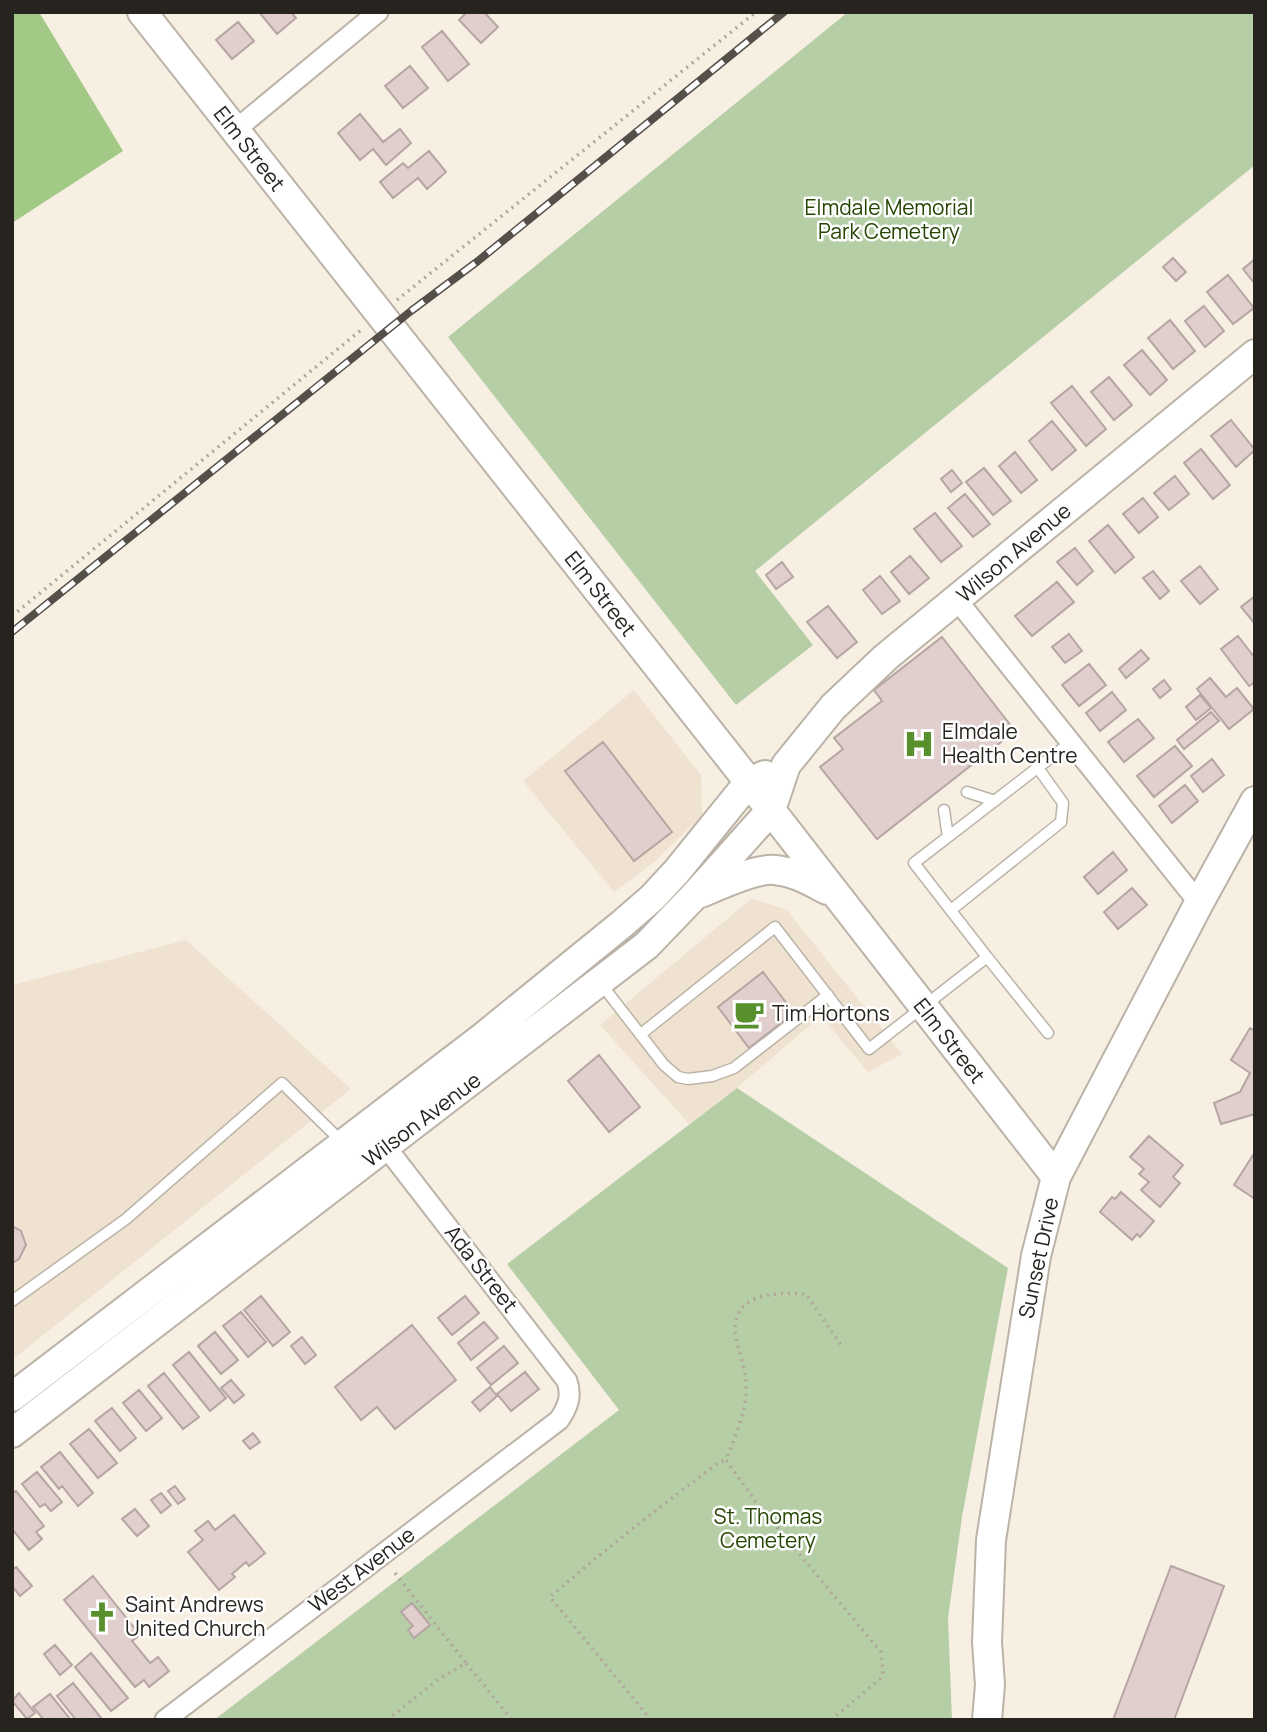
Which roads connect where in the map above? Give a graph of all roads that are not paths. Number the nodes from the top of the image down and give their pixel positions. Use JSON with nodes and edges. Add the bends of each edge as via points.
{"nodes":[{"id":1,"x":142,"y":12,"type":"edge"},
{"id":2,"x":377,"y":12,"type":"edge"},
{"id":3,"x":234,"y":131,"type":"junction"},
{"id":4,"x":1255,"y":354,"type":"edge"},
{"id":5,"x":957,"y":600,"type":"junction"},
{"id":6,"x":1071,"y":742,"type":"junction"},
{"id":7,"x":786,"y":765,"type":"junction"},
{"id":8,"x":1038,"y":768,"type":"junction"},
{"id":9,"x":750,"y":782,"type":"junction"},
{"id":10,"x":967,"y":792,"type":"dead end"},
{"id":11,"x":995,"y":801,"type":"junction"},
{"id":12,"x":1255,"y":801,"type":"edge"},
{"id":13,"x":771,"y":810,"type":"junction"},
{"id":14,"x":944,"y":810,"type":"dead end"},
{"id":15,"x":948,"y":837,"type":"junction"},
{"id":16,"x":834,"y":893,"type":"junction"},
{"id":17,"x":695,"y":895,"type":"junction"},
{"id":18,"x":1199,"y":903,"type":"junction"},
{"id":19,"x":951,"y":910,"type":"junction"},
{"id":20,"x":987,"y":957,"type":"junction"},
{"id":21,"x":600,"y":982,"type":"junction"},
{"id":22,"x":828,"y":995,"type":"junction"},
{"id":23,"x":923,"y":1007,"type":"junction"},
{"id":24,"x":1048,"y":1033,"type":"dead end"},
{"id":25,"x":641,"y":1034,"type":"junction"},
{"id":26,"x":483,"y":1037,"type":"junction"},
{"id":27,"x":500,"y":1060,"type":"junction"},
{"id":28,"x":368,"y":1123,"type":"junction"},
{"id":29,"x":343,"y":1143,"type":"junction"},
{"id":30,"x":386,"y":1147,"type":"junction"},
{"id":31,"x":1056,"y":1177,"type":"junction"},
{"id":32,"x":12,"y":1301,"type":"edge"},
{"id":33,"x":146,"y":1313,"type":"junction"},
{"id":34,"x":12,"y":1397,"type":"edge"},
{"id":35,"x":559,"y":1420,"type":"joint"},
{"id":36,"x":12,"y":1433,"type":"edge"},
{"id":37,"x":165,"y":1720,"type":"edge"},
{"id":38,"x":987,"y":1720,"type":"edge"}],
"edges":[{"from":1,"to":3,"type":"street","name":"Elm Street"},
{"from":2,"to":3,"type":"street"},
{"from":3,"to":9,"type":"street","name":"Elm Street"},
{"from":4,"to":5,"type":"street","name":"Wilson Avenue"},
{"from":5,"to":6,"type":"street"},
{"from":5,"to":7,"type":"street","name":"Wilson Avenue","via":[[833,707]]},
{"from":6,"to":8,"type":"lane"},
{"from":6,"to":18,"type":"street"},
{"from":7,"to":9,"type":"street","name":"Wilson Avenue"},
{"from":7,"to":13,"type":"street","name":"Wilson Avenue"},
{"from":8,"to":11,"type":"lane"},
{"from":8,"to":19,"type":"lane","via":[[1063,803],[1061,822]]},
{"from":9,"to":13,"type":"street","name":"Elm Street"},
{"from":9,"to":26,"type":"street","name":"Wilson Avenue","via":[[652,898]]},
{"from":10,"to":11,"type":"lane"},
{"from":11,"to":15,"type":"lane"},
{"from":12,"to":18,"type":"street","name":"Sunset Drive"},
{"from":13,"to":16,"type":"street","name":"Elm Street"},
{"from":13,"to":17,"type":"street","name":"Wilson Avenue"},
{"from":14,"to":15,"type":"lane"},
{"from":15,"to":19,"type":"lane","via":[[914,863]]},
{"from":16,"to":17,"type":"street","via":[[799,875],[772,870]]},
{"from":16,"to":23,"type":"street","name":"Elm Street"},
{"from":17,"to":21,"type":"street","name":"Wilson Avenue","via":[[647,945]]},
{"from":18,"to":31,"type":"street","name":"Sunset Drive"},
{"from":19,"to":20,"type":"lane"},
{"from":20,"to":23,"type":"lane"},
{"from":20,"to":24,"type":"lane"},
{"from":21,"to":25,"type":"lane"},
{"from":21,"to":27,"type":"street","name":"Wilson Avenue"},
{"from":22,"to":23,"type":"lane","via":[[869,1048]]},
{"from":22,"to":25,"type":"lane","via":[[734,1068],[712,1076],[678,1077]]},
{"from":22,"to":25,"type":"lane","via":[[775,927]]},
{"from":23,"to":31,"type":"street","name":"Elm Street"},
{"from":26,"to":27,"type":"street"},
{"from":26,"to":28,"type":"street","name":"Wilson Avenue"},
{"from":27,"to":30,"type":"street","name":"Wilson Avenue"},
{"from":28,"to":29,"type":"street","name":"Wilson Avenue"},
{"from":28,"to":30,"type":"street","name":"Ada Street"},
{"from":29,"to":32,"type":"lane","via":[[282,1083],[126,1219]]},
{"from":29,"to":33,"type":"street","name":"Wilson Avenue"},
{"from":30,"to":33,"type":"street","name":"Wilson Avenue"},
{"from":30,"to":35,"type":"street","name":"Ada Street","via":[[567,1381],[569,1401]]},
{"from":31,"to":38,"type":"street","name":"Sunset Drive","via":[[1036,1256],[991,1540]]},
{"from":33,"to":34,"type":"street","name":"Wilson Avenue"},
{"from":33,"to":36,"type":"street","name":"Wilson Avenue"},
{"from":35,"to":37,"type":"street","name":"West Avenue"}]}
